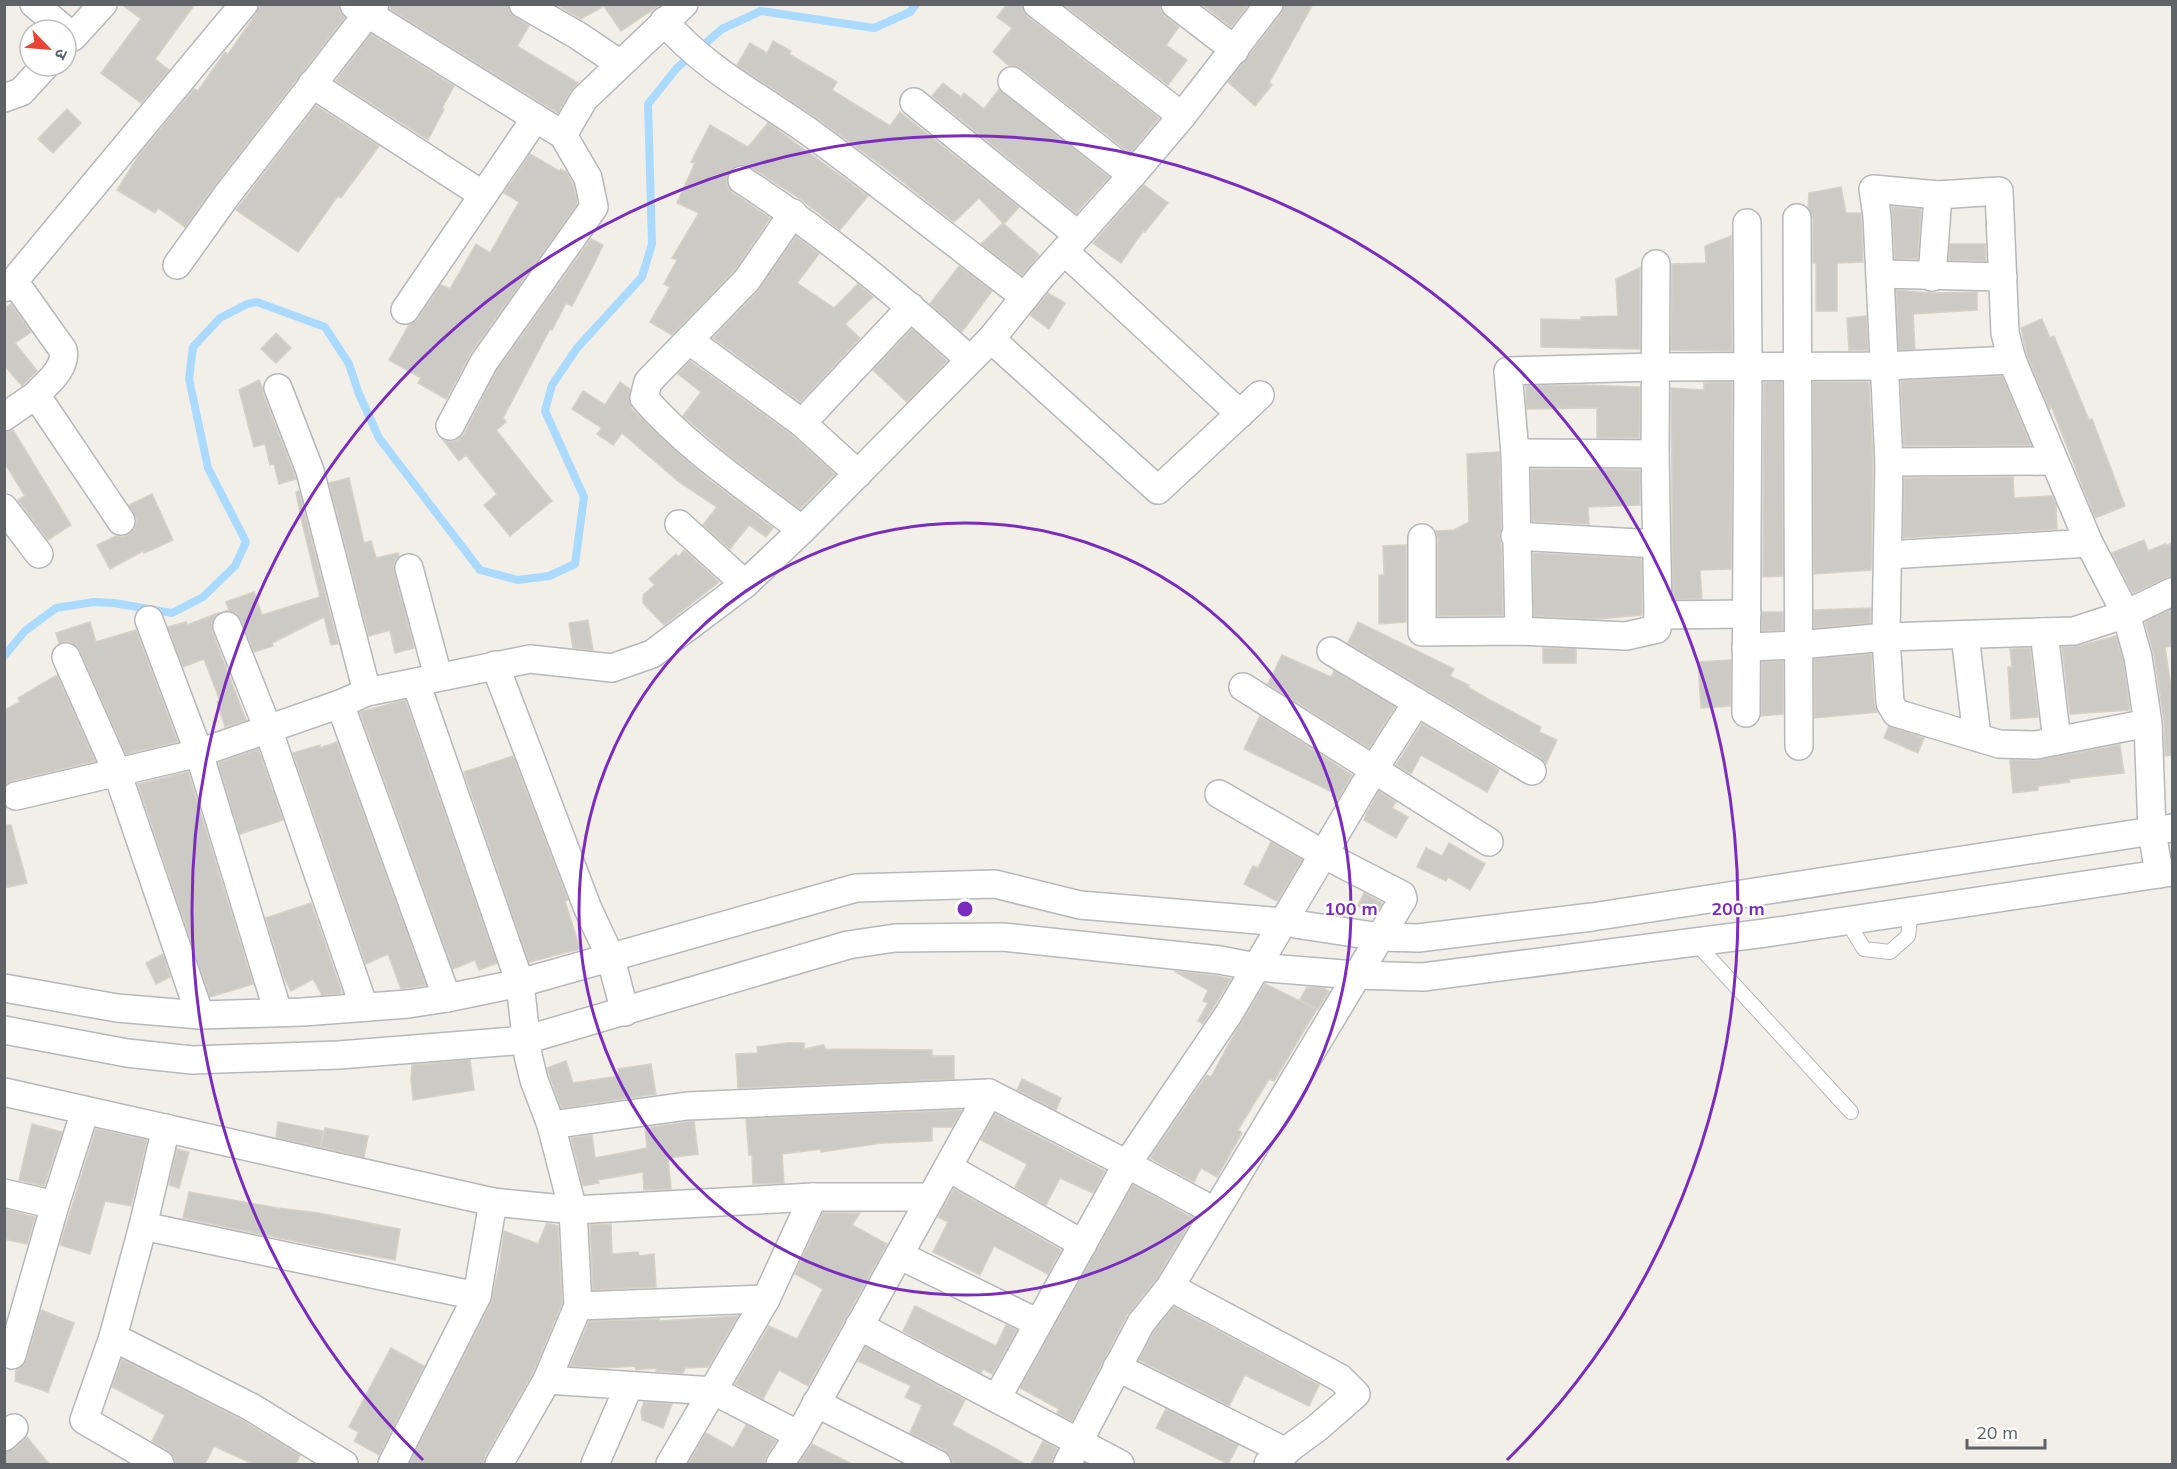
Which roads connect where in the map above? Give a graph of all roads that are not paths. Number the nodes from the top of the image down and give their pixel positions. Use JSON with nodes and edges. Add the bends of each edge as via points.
{"nodes":[{"id":1,"x":34,"y":4,"type":"edge"},
{"id":2,"x":103,"y":4,"type":"edge"},
{"id":3,"x":244,"y":4,"type":"edge"},
{"id":4,"x":1037,"y":4,"type":"edge"},
{"id":5,"x":1175,"y":4,"type":"edge"},
{"id":6,"x":1269,"y":4,"type":"edge"},
{"id":7,"x":526,"y":5,"type":"edge"},
{"id":8,"x":365,"y":8,"type":"edge"},
{"id":9,"x":49,"y":18,"type":"edge"},
{"id":10,"x":676,"y":22,"type":"edge"},
{"id":11,"x":78,"y":26,"type":"edge"},
{"id":12,"x":1235,"y":50,"type":"junction"},
{"id":13,"x":620,"y":64,"type":"junction"},
{"id":14,"x":34,"y":78,"type":"edge"},
{"id":15,"x":1012,"y":81,"type":"dead end"},
{"id":16,"x":312,"y":84,"type":"junction"},
{"id":17,"x":4,"y":98,"type":"edge"},
{"id":18,"x":914,"y":102,"type":"dead end"},
{"id":19,"x":1182,"y":116,"type":"junction"},
{"id":20,"x":535,"y":118,"type":"junction"},
{"id":21,"x":563,"y":135,"type":"junction"},
{"id":22,"x":1132,"y":175,"type":"junction"},
{"id":23,"x":742,"y":180,"type":"dead end"},
{"id":24,"x":483,"y":195,"type":"junction"},
{"id":25,"x":1938,"y":195,"type":"junction"},
{"id":26,"x":793,"y":213,"type":"junction"},
{"id":27,"x":1797,"y":218,"type":"dead end"},
{"id":28,"x":1747,"y":223,"type":"dead end"},
{"id":29,"x":1071,"y":243,"type":"junction"},
{"id":30,"x":1656,"y":264,"type":"dead end"},
{"id":31,"x":177,"y":265,"type":"dead end"},
{"id":32,"x":1880,"y":274,"type":"junction"},
{"id":33,"x":1932,"y":277,"type":"junction"},
{"id":34,"x":2003,"y":277,"type":"junction"},
{"id":35,"x":9,"y":284,"type":"edge"},
{"id":36,"x":1025,"y":297,"type":"junction"},
{"id":37,"x":911,"y":307,"type":"junction"},
{"id":38,"x":405,"y":310,"type":"dead end"},
{"id":39,"x":991,"y":339,"type":"junction"},
{"id":40,"x":690,"y":341,"type":"junction"},
{"id":41,"x":970,"y":360,"type":"junction"},
{"id":42,"x":2012,"y":360,"type":"junction"},
{"id":43,"x":1748,"y":366,"type":"junction"},
{"id":44,"x":1798,"y":366,"type":"junction"},
{"id":45,"x":1884,"y":366,"type":"junction"},
{"id":46,"x":1655,"y":367,"type":"junction"},
{"id":47,"x":278,"y":388,"type":"dead end"},
{"id":48,"x":36,"y":395,"type":"junction"},
{"id":49,"x":1260,"y":395,"type":"dead end"},
{"id":50,"x":1240,"y":414,"type":"junction"},
{"id":51,"x":4,"y":417,"type":"edge"},
{"id":52,"x":802,"y":423,"type":"junction"},
{"id":53,"x":450,"y":426,"type":"dead end"},
{"id":54,"x":1515,"y":453,"type":"junction"},
{"id":55,"x":1655,"y":454,"type":"junction"},
{"id":56,"x":2054,"y":461,"type":"junction"},
{"id":57,"x":1889,"y":462,"type":"junction"},
{"id":58,"x":858,"y":474,"type":"junction"},
{"id":59,"x":4,"y":508,"type":"edge"},
{"id":60,"x":122,"y":521,"type":"dead end"},
{"id":61,"x":679,"y":524,"type":"dead end"},
{"id":62,"x":802,"y":530,"type":"junction"},
{"id":63,"x":1515,"y":536,"type":"junction"},
{"id":64,"x":1422,"y":538,"type":"dead end"},
{"id":65,"x":2089,"y":543,"type":"junction"},
{"id":66,"x":1656,"y":544,"type":"junction"},
{"id":67,"x":39,"y":554,"type":"dead end"},
{"id":68,"x":1888,"y":555,"type":"junction"},
{"id":69,"x":409,"y":568,"type":"dead end"},
{"id":70,"x":745,"y":584,"type":"junction"},
{"id":71,"x":2172,"y":592,"type":"edge"},
{"id":72,"x":1747,"y":614,"type":"junction"},
{"id":73,"x":2126,"y":614,"type":"junction"},
{"id":74,"x":1658,"y":615,"type":"junction"},
{"id":75,"x":149,"y":620,"type":"dead end"},
{"id":76,"x":227,"y":626,"type":"dead end"},
{"id":77,"x":1519,"y":631,"type":"junction"},
{"id":78,"x":2044,"y":632,"type":"junction"},
{"id":79,"x":1965,"y":635,"type":"junction"},
{"id":80,"x":1886,"y":637,"type":"junction"},
{"id":81,"x":1799,"y":645,"type":"junction"},
{"id":82,"x":1746,"y":647,"type":"junction"},
{"id":83,"x":1331,"y":651,"type":"dead end"},
{"id":84,"x":66,"y":657,"type":"dead end"},
{"id":85,"x":495,"y":665,"type":"junction"},
{"id":86,"x":427,"y":680,"type":"junction"},
{"id":87,"x":1243,"y":687,"type":"dead end"},
{"id":88,"x":367,"y":692,"type":"junction"},
{"id":89,"x":1417,"y":702,"type":"junction"},
{"id":90,"x":340,"y":704,"type":"junction"},
{"id":91,"x":1746,"y":713,"type":"dead end"},
{"id":92,"x":2148,"y":723,"type":"junction"},
{"id":93,"x":268,"y":729,"type":"junction"},
{"id":94,"x":1977,"y":737,"type":"junction"},
{"id":95,"x":2057,"y":741,"type":"junction"},
{"id":96,"x":1799,"y":746,"type":"dead end"},
{"id":97,"x":199,"y":753,"type":"junction"},
{"id":98,"x":1374,"y":769,"type":"junction"},
{"id":99,"x":1532,"y":771,"type":"dead end"},
{"id":100,"x":117,"y":772,"type":"junction"},
{"id":101,"x":1219,"y":794,"type":"dead end"},
{"id":102,"x":16,"y":796,"type":"dead end"},
{"id":103,"x":2162,"y":830,"type":"edge"},
{"id":104,"x":1489,"y":842,"type":"dead end"},
{"id":105,"x":1323,"y":854,"type":"junction"},
{"id":106,"x":2166,"y":873,"type":"edge"},
{"id":107,"x":1761,"y":891,"type":"junction"},
{"id":108,"x":1911,"y":912,"type":"junction"},
{"id":109,"x":1847,"y":921,"type":"junction"},
{"id":110,"x":1282,"y":922,"type":"junction"},
{"id":111,"x":1554,"y":922,"type":"junction"},
{"id":112,"x":1765,"y":933,"type":"junction"},
{"id":113,"x":1380,"y":937,"type":"junction"},
{"id":114,"x":1696,"y":943,"type":"junction"},
{"id":115,"x":610,"y":956,"type":"junction"},
{"id":116,"x":1557,"y":961,"type":"junction"},
{"id":117,"x":1256,"y":967,"type":"junction"},
{"id":118,"x":1356,"y":975,"type":"junction"},
{"id":119,"x":520,"y":983,"type":"junction"},
{"id":120,"x":4,"y":988,"type":"edge"},
{"id":121,"x":447,"y":998,"type":"junction"},
{"id":122,"x":364,"y":1007,"type":"junction"},
{"id":123,"x":279,"y":1012,"type":"junction"},
{"id":124,"x":625,"y":1012,"type":"junction"},
{"id":125,"x":200,"y":1015,"type":"junction"},
{"id":126,"x":4,"y":1030,"type":"edge"},
{"id":127,"x":529,"y":1058,"type":"junction"},
{"id":128,"x":4,"y":1092,"type":"edge"},
{"id":129,"x":989,"y":1094,"type":"junction"},
{"id":130,"x":85,"y":1111,"type":"junction"},
{"id":131,"x":1851,"y":1112,"type":"dead end"},
{"id":132,"x":551,"y":1125,"type":"junction"},
{"id":133,"x":166,"y":1128,"type":"junction"},
{"id":134,"x":1127,"y":1164,"type":"junction"},
{"id":135,"x":949,"y":1168,"type":"junction"},
{"id":136,"x":4,"y":1193,"type":"edge"},
{"id":137,"x":813,"y":1197,"type":"junction"},
{"id":138,"x":931,"y":1197,"type":"junction"},
{"id":139,"x":493,"y":1202,"type":"junction"},
{"id":140,"x":54,"y":1204,"type":"junction"},
{"id":141,"x":573,"y":1210,"type":"junction"},
{"id":142,"x":1214,"y":1211,"type":"junction"},
{"id":143,"x":143,"y":1226,"type":"junction"},
{"id":144,"x":1083,"y":1244,"type":"junction"},
{"id":145,"x":899,"y":1256,"type":"junction"},
{"id":146,"x":1170,"y":1287,"type":"junction"},
{"id":147,"x":477,"y":1296,"type":"junction"},
{"id":148,"x":766,"y":1299,"type":"junction"},
{"id":149,"x":578,"y":1306,"type":"junction"},
{"id":150,"x":1038,"y":1323,"type":"junction"},
{"id":151,"x":859,"y":1326,"type":"junction"},
{"id":152,"x":113,"y":1337,"type":"junction"},
{"id":153,"x":12,"y":1355,"type":"dead end"},
{"id":154,"x":1117,"y":1367,"type":"junction"},
{"id":155,"x":547,"y":1380,"type":"junction"},
{"id":156,"x":629,"y":1386,"type":"junction"},
{"id":157,"x":714,"y":1391,"type":"junction"},
{"id":158,"x":996,"y":1398,"type":"junction"},
{"id":159,"x":816,"y":1403,"type":"junction"},
{"id":160,"x":799,"y":1435,"type":"junction"},
{"id":161,"x":1073,"y":1454,"type":"edge"},
{"id":162,"x":892,"y":1455,"type":"edge"},
{"id":163,"x":1277,"y":1458,"type":"edge"},
{"id":164,"x":160,"y":1464,"type":"edge"},
{"id":165,"x":344,"y":1464,"type":"edge"},
{"id":166,"x":392,"y":1464,"type":"edge"},
{"id":167,"x":500,"y":1464,"type":"edge"},
{"id":168,"x":595,"y":1464,"type":"edge"},
{"id":169,"x":670,"y":1464,"type":"edge"},
{"id":170,"x":780,"y":1464,"type":"edge"},
{"id":171,"x":937,"y":1464,"type":"edge"},
{"id":172,"x":1120,"y":1464,"type":"edge"}],
"edges":[{"from":1,"to":9,"type":"street"},
{"from":2,"to":11,"type":"street"},
{"from":3,"to":35,"type":"street"},
{"from":4,"to":19,"type":"street"},
{"from":5,"to":12,"type":"street"},
{"from":6,"to":12,"type":"street"},
{"from":7,"to":13,"type":"street"},
{"from":8,"to":16,"type":"street"},
{"from":8,"to":20,"type":"street"},
{"from":10,"to":13,"type":"street"},
{"from":10,"to":36,"type":"street","via":[[721,73],[812,134]]},
{"from":12,"to":19,"type":"street"},
{"from":13,"to":21,"type":"street","via":[[584,99]]},
{"from":14,"to":17,"type":"street","via":[[21,92]]},
{"from":15,"to":22,"type":"street"},
{"from":16,"to":24,"type":"street"},
{"from":16,"to":31,"type":"street"},
{"from":18,"to":29,"type":"street"},
{"from":19,"to":22,"type":"street"},
{"from":20,"to":21,"type":"street"},
{"from":20,"to":24,"type":"street"},
{"from":21,"to":53,"type":"street","via":[[588,178],[594,207],[495,345]]},
{"from":22,"to":29,"type":"street"},
{"from":23,"to":26,"type":"street"},
{"from":24,"to":38,"type":"street"},
{"from":25,"to":32,"type":"street","via":[[1873,189]]},
{"from":25,"to":33,"type":"street"},
{"from":25,"to":34,"type":"street","via":[[1999,192]]},
{"from":26,"to":37,"type":"street"},
{"from":26,"to":40,"type":"street","via":[[747,280]]},
{"from":27,"to":44,"type":"street"},
{"from":28,"to":43,"type":"street"},
{"from":29,"to":36,"type":"street"},
{"from":29,"to":50,"type":"street"},
{"from":30,"to":46,"type":"street"},
{"from":32,"to":33,"type":"street"},
{"from":32,"to":45,"type":"street"},
{"from":33,"to":34,"type":"street"},
{"from":34,"to":42,"type":"street","via":[[2005,333]]},
{"from":35,"to":48,"type":"street","via":[[63,350],[60,368]]},
{"from":36,"to":39,"type":"street"},
{"from":37,"to":41,"type":"street"},
{"from":37,"to":52,"type":"street"},
{"from":39,"to":41,"type":"street"},
{"from":39,"to":50,"type":"street","via":[[1158,490]]},
{"from":40,"to":52,"type":"street"},
{"from":40,"to":62,"type":"street","via":[[648,382],[644,398],[658,415],[714,462]]},
{"from":41,"to":58,"type":"street"},
{"from":42,"to":45,"type":"street"},
{"from":42,"to":56,"type":"street"},
{"from":43,"to":44,"type":"street"},
{"from":43,"to":46,"type":"street"},
{"from":43,"to":72,"type":"street"},
{"from":44,"to":45,"type":"street"},
{"from":44,"to":81,"type":"street"},
{"from":45,"to":57,"type":"street"},
{"from":46,"to":54,"type":"street","via":[[1508,371]]},
{"from":46,"to":55,"type":"street"},
{"from":47,"to":88,"type":"street","via":[[310,471]]},
{"from":48,"to":51,"type":"street"},
{"from":48,"to":60,"type":"street"},
{"from":49,"to":50,"type":"street"},
{"from":52,"to":58,"type":"street"},
{"from":54,"to":55,"type":"street"},
{"from":54,"to":63,"type":"street"},
{"from":55,"to":66,"type":"street"},
{"from":56,"to":57,"type":"street"},
{"from":56,"to":65,"type":"street"},
{"from":57,"to":68,"type":"street"},
{"from":58,"to":62,"type":"street"},
{"from":59,"to":67,"type":"street"},
{"from":61,"to":70,"type":"street"},
{"from":62,"to":70,"type":"street"},
{"from":63,"to":66,"type":"street"},
{"from":63,"to":77,"type":"street"},
{"from":64,"to":77,"type":"street","via":[[1422,632]]},
{"from":65,"to":68,"type":"street"},
{"from":65,"to":73,"type":"street"},
{"from":66,"to":74,"type":"street"},
{"from":68,"to":80,"type":"street"},
{"from":69,"to":86,"type":"street"},
{"from":70,"to":85,"type":"street","via":[[652,654],[612,668],[530,658]]},
{"from":71,"to":73,"type":"street"},
{"from":72,"to":74,"type":"street"},
{"from":72,"to":82,"type":"street"},
{"from":73,"to":78,"type":"street","via":[[2074,631]]},
{"from":73,"to":92,"type":"street","via":[[2138,657]]},
{"from":74,"to":77,"type":"street","via":[[1657,629],[1626,636]]},
{"from":75,"to":97,"type":"street"},
{"from":76,"to":93,"type":"street"},
{"from":78,"to":79,"type":"street"},
{"from":78,"to":95,"type":"street"},
{"from":79,"to":80,"type":"street"},
{"from":79,"to":94,"type":"street"},
{"from":80,"to":81,"type":"street"},
{"from":80,"to":94,"type":"street","via":[[1890,703],[1896,713]]},
{"from":81,"to":82,"type":"street"},
{"from":81,"to":96,"type":"street"},
{"from":82,"to":91,"type":"street"},
{"from":83,"to":89,"type":"street"},
{"from":84,"to":100,"type":"street"},
{"from":85,"to":86,"type":"street"},
{"from":85,"to":115,"type":"street","via":[[588,909]]},
{"from":86,"to":88,"type":"street"},
{"from":86,"to":119,"type":"street"},
{"from":87,"to":98,"type":"street"},
{"from":88,"to":90,"type":"street"},
{"from":89,"to":98,"type":"street"},
{"from":89,"to":99,"type":"street"},
{"from":90,"to":93,"type":"street"},
{"from":90,"to":121,"type":"street"},
{"from":92,"to":95,"type":"street"},
{"from":92,"to":103,"type":"street"},
{"from":93,"to":97,"type":"street"},
{"from":93,"to":122,"type":"street"},
{"from":94,"to":95,"type":"street","via":[[1999,744]]},
{"from":97,"to":100,"type":"street"},
{"from":97,"to":123,"type":"street"},
{"from":98,"to":104,"type":"street"},
{"from":98,"to":105,"type":"street"},
{"from":100,"to":102,"type":"street"},
{"from":100,"to":125,"type":"street"},
{"from":101,"to":105,"type":"street"},
{"from":103,"to":106,"type":"street"},
{"from":103,"to":107,"type":"street"},
{"from":105,"to":110,"type":"street"},
{"from":105,"to":113,"type":"street","via":[[1402,895],[1402,904]]},
{"from":106,"to":108,"type":"street"},
{"from":107,"to":111,"type":"street"},
{"from":107,"to":112,"type":"street"},
{"from":108,"to":109,"type":"street"},
{"from":108,"to":109,"type":"lane","via":[[1908,936],[1890,952],[1864,949]]},
{"from":109,"to":112,"type":"street"},
{"from":110,"to":113,"type":"street"},
{"from":110,"to":115,"type":"street","via":[[1080,905],[994,884],[856,888]]},
{"from":110,"to":117,"type":"street"},
{"from":111,"to":113,"type":"street","via":[[1418,938]]},
{"from":111,"to":116,"type":"street"},
{"from":112,"to":114,"type":"street"},
{"from":113,"to":118,"type":"street"},
{"from":114,"to":116,"type":"street"},
{"from":114,"to":131,"type":"lane"},
{"from":115,"to":119,"type":"street"},
{"from":115,"to":124,"type":"street"},
{"from":116,"to":118,"type":"street","via":[[1423,977]]},
{"from":117,"to":118,"type":"street"},
{"from":117,"to":124,"type":"street","via":[[1003,937],[895,938],[848,945]]},
{"from":117,"to":134,"type":"street"},
{"from":118,"to":142,"type":"street"},
{"from":119,"to":121,"type":"street"},
{"from":119,"to":127,"type":"street"},
{"from":120,"to":125,"type":"street","via":[[117,1008]]},
{"from":121,"to":122,"type":"street"},
{"from":122,"to":123,"type":"street"},
{"from":123,"to":125,"type":"street"},
{"from":124,"to":127,"type":"street"},
{"from":126,"to":127,"type":"street","via":[[127,1053],[192,1060],[339,1055]]},
{"from":127,"to":132,"type":"street"},
{"from":128,"to":130,"type":"street"},
{"from":129,"to":132,"type":"street","via":[[687,1106]]},
{"from":129,"to":134,"type":"street"},
{"from":129,"to":135,"type":"street"},
{"from":130,"to":133,"type":"street"},
{"from":130,"to":140,"type":"street"},
{"from":132,"to":141,"type":"street"},
{"from":133,"to":139,"type":"street"},
{"from":133,"to":143,"type":"street"},
{"from":134,"to":142,"type":"street"},
{"from":134,"to":144,"type":"street"},
{"from":135,"to":138,"type":"street"},
{"from":135,"to":144,"type":"street"},
{"from":136,"to":140,"type":"street"},
{"from":137,"to":138,"type":"street"},
{"from":137,"to":141,"type":"street"},
{"from":137,"to":148,"type":"street"},
{"from":138,"to":145,"type":"street"},
{"from":139,"to":141,"type":"street"},
{"from":139,"to":147,"type":"street"},
{"from":140,"to":153,"type":"street"},
{"from":141,"to":149,"type":"street"},
{"from":142,"to":146,"type":"street"},
{"from":143,"to":147,"type":"street"},
{"from":143,"to":152,"type":"street"},
{"from":144,"to":150,"type":"street"},
{"from":145,"to":150,"type":"street"},
{"from":145,"to":151,"type":"street"},
{"from":146,"to":154,"type":"street","via":[[1141,1323]]},
{"from":146,"to":163,"type":"street","via":[[1340,1378],[1356,1395]]},
{"from":147,"to":166,"type":"street"},
{"from":148,"to":149,"type":"street"},
{"from":148,"to":157,"type":"street"},
{"from":149,"to":155,"type":"street"},
{"from":150,"to":158,"type":"street"},
{"from":151,"to":158,"type":"street"},
{"from":151,"to":159,"type":"street"},
{"from":152,"to":164,"type":"street","via":[[84,1420]]},
{"from":152,"to":165,"type":"street","via":[[251,1407]]},
{"from":154,"to":161,"type":"street"},
{"from":154,"to":163,"type":"street"},
{"from":155,"to":156,"type":"street"},
{"from":155,"to":167,"type":"street"},
{"from":156,"to":157,"type":"street"},
{"from":156,"to":168,"type":"street"},
{"from":157,"to":160,"type":"street"},
{"from":157,"to":169,"type":"street"},
{"from":158,"to":161,"type":"street"},
{"from":159,"to":160,"type":"street"},
{"from":159,"to":162,"type":"street"},
{"from":160,"to":170,"type":"street"},
{"from":161,"to":172,"type":"street"},
{"from":162,"to":171,"type":"street"}]}
